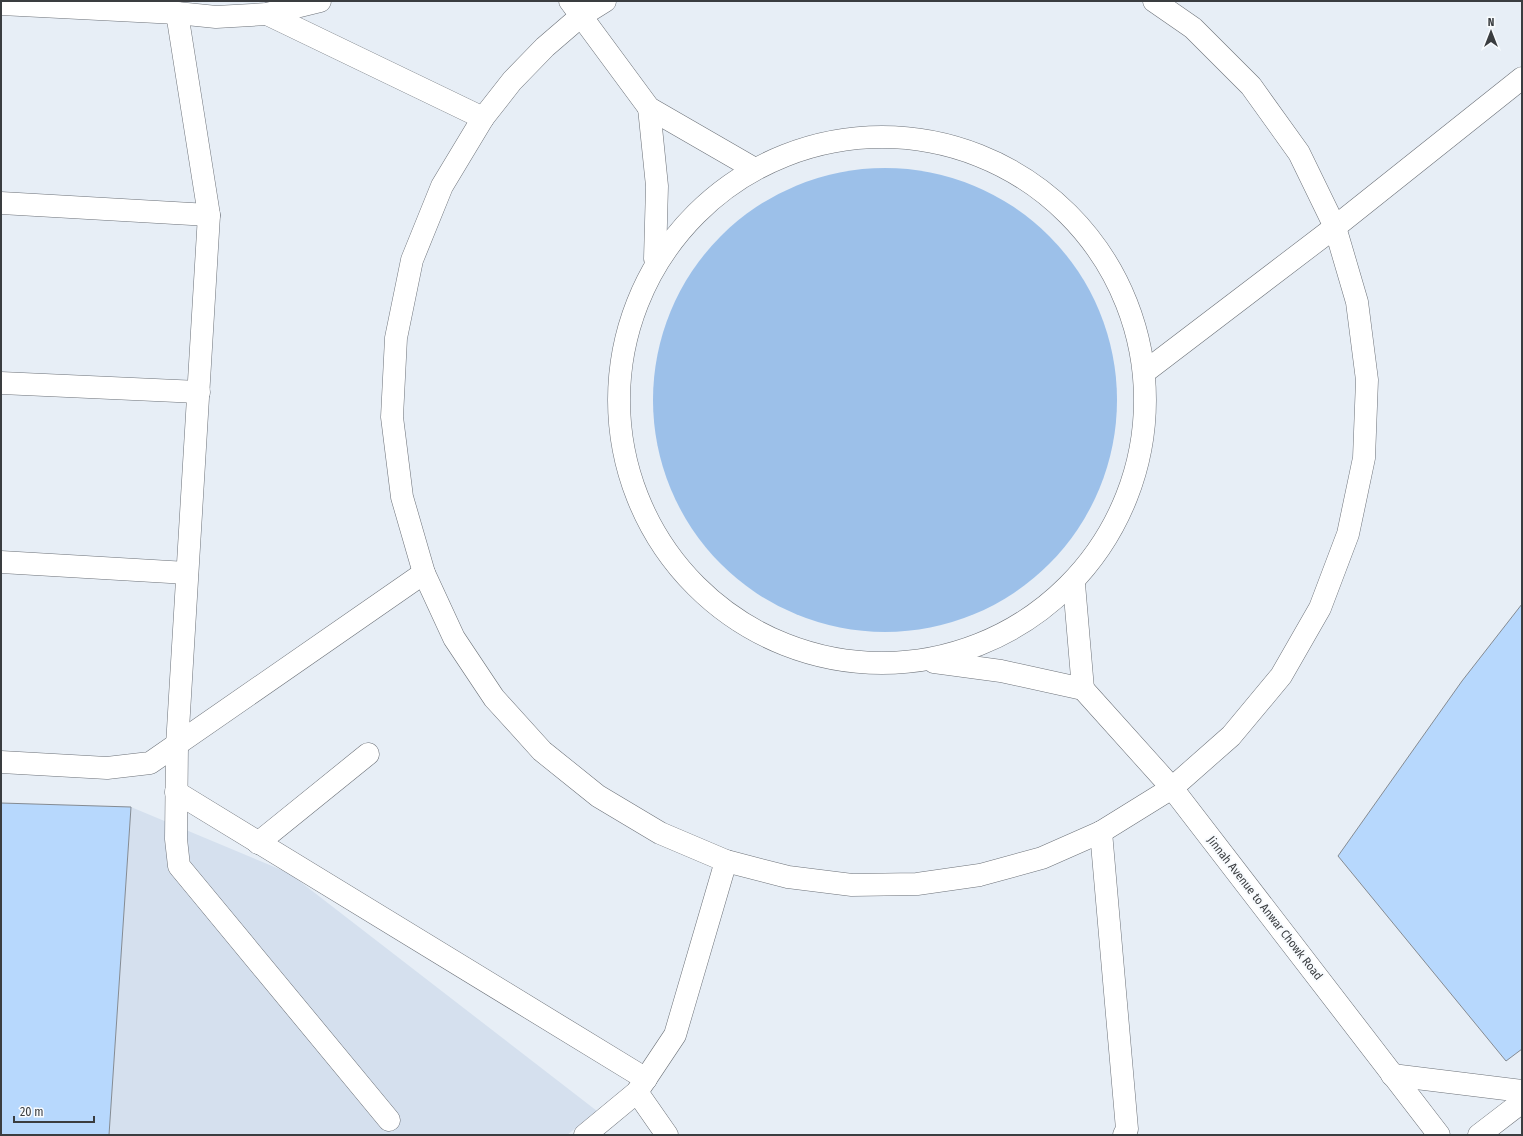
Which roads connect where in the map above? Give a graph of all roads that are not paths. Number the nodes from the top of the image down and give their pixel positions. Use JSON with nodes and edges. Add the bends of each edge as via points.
{"nodes":[{"id":1,"x":320,"y":1,"type":"edge"},
{"id":2,"x":605,"y":1,"type":"edge"},
{"id":3,"x":1154,"y":1,"type":"edge"},
{"id":4,"x":13,"y":3,"type":"edge"},
{"id":5,"x":111,"y":5,"type":"edge"},
{"id":6,"x":576,"y":9,"type":"edge"},
{"id":7,"x":177,"y":12,"type":"junction"},
{"id":8,"x":267,"y":14,"type":"junction"},
{"id":9,"x":1522,"y":78,"type":"edge"},
{"id":10,"x":649,"y":108,"type":"junction"},
{"id":11,"x":482,"y":118,"type":"junction"},
{"id":12,"x":753,"y":168,"type":"junction"},
{"id":13,"x":1,"y":203,"type":"edge"},
{"id":14,"x":209,"y":215,"type":"junction"},
{"id":15,"x":1335,"y":226,"type":"junction"},
{"id":16,"x":655,"y":259,"type":"junction"},
{"id":17,"x":1146,"y":371,"type":"junction"},
{"id":18,"x":1,"y":383,"type":"edge"},
{"id":19,"x":199,"y":392,"type":"junction"},
{"id":20,"x":1,"y":562,"type":"edge"},
{"id":21,"x":188,"y":573,"type":"junction"},
{"id":22,"x":424,"y":573,"type":"junction"},
{"id":23,"x":1074,"y":584,"type":"junction"},
{"id":24,"x":931,"y":661,"type":"junction"},
{"id":25,"x":1083,"y":689,"type":"junction"},
{"id":26,"x":177,"y":746,"type":"junction"},
{"id":27,"x":368,"y":754,"type":"dead end"},
{"id":28,"x":1,"y":762,"type":"edge"},
{"id":29,"x":1172,"y":788,"type":"junction"},
{"id":30,"x":176,"y":792,"type":"junction"},
{"id":31,"x":1101,"y":832,"type":"junction"},
{"id":32,"x":258,"y":843,"type":"junction"},
{"id":33,"x":726,"y":861,"type":"junction"},
{"id":34,"x":1392,"y":1075,"type":"junction"},
{"id":35,"x":641,"y":1086,"type":"junction"},
{"id":36,"x":1522,"y":1091,"type":"edge"},
{"id":37,"x":1522,"y":1102,"type":"edge"},
{"id":38,"x":389,"y":1120,"type":"dead end"},
{"id":39,"x":585,"y":1135,"type":"edge"},
{"id":40,"x":667,"y":1135,"type":"edge"},
{"id":41,"x":1124,"y":1135,"type":"edge"},
{"id":42,"x":1438,"y":1135,"type":"edge"},
{"id":43,"x":1479,"y":1135,"type":"edge"}],
"edges":[{"from":1,"to":8,"type":"street"},
{"from":2,"to":6,"type":"street"},
{"from":3,"to":15,"type":"street","via":[[1193,28],[1251,86],[1299,153]]},
{"from":4,"to":5,"type":"street"},
{"from":5,"to":7,"type":"street"},
{"from":6,"to":10,"type":"street"},
{"from":6,"to":11,"type":"street"},
{"from":7,"to":8,"type":"street","via":[[216,16]]},
{"from":7,"to":14,"type":"street"},
{"from":8,"to":11,"type":"street"},
{"from":9,"to":15,"type":"street"},
{"from":10,"to":12,"type":"street"},
{"from":10,"to":16,"type":"street","via":[[657,186]]},
{"from":11,"to":22,"type":"street","via":[[442,186],[412,260],[396,338],[392,417],[402,496]]},
{"from":12,"to":16,"type":"street","via":[[698,208]]},
{"from":12,"to":17,"type":"street","via":[[834,139],[921,138],[1004,165],[1073,217],[1105,262],[1122,288]]},
{"from":13,"to":14,"type":"street"},
{"from":14,"to":19,"type":"street"},
{"from":15,"to":17,"type":"street"},
{"from":15,"to":29,"type":"street","via":[[1357,302],[1367,380],[1364,458],[1348,534],[1320,608],[1281,676],[1231,736]]},
{"from":16,"to":24,"type":"street","via":[[618,355],[620,456],[661,550],[734,622],[828,661]]},
{"from":17,"to":23,"type":"street","via":[[1143,448],[1118,521]]},
{"from":18,"to":19,"type":"street"},
{"from":19,"to":21,"type":"street"},
{"from":20,"to":21,"type":"street"},
{"from":21,"to":26,"type":"street"},
{"from":22,"to":26,"type":"street"},
{"from":22,"to":33,"type":"street","via":[[454,638],[494,698],[542,751],[598,796],[632,817],[660,833]]},
{"from":23,"to":24,"type":"street","via":[[1008,634]]},
{"from":23,"to":25,"type":"street"},
{"from":24,"to":25,"type":"street","via":[[1001,671]]},
{"from":25,"to":29,"type":"street","name":"Jinnah Avenue to Anwar Chowk Road"},
{"from":26,"to":28,"type":"street","via":[[150,763],[107,768]]},
{"from":26,"to":30,"type":"street"},
{"from":27,"to":32,"type":"street"},
{"from":29,"to":31,"type":"street"},
{"from":29,"to":34,"type":"street","name":"Jinnah Avenue to Anwar Chowk Road"},
{"from":30,"to":32,"type":"street"},
{"from":30,"to":38,"type":"street","via":[[179,866]]},
{"from":31,"to":33,"type":"street","via":[[1042,858],[987,873],[916,884],[852,885],[788,877]]},
{"from":31,"to":41,"type":"street","via":[[1124,1086],[1127,1129]]},
{"from":32,"to":35,"type":"street"},
{"from":33,"to":35,"type":"street","via":[[675,1035]]},
{"from":34,"to":36,"type":"street"},
{"from":34,"to":42,"type":"street","name":"Jinnah Avenue to Anwar Chowk Road"},
{"from":35,"to":39,"type":"street"},
{"from":35,"to":40,"type":"street"},
{"from":37,"to":43,"type":"street"}]}
